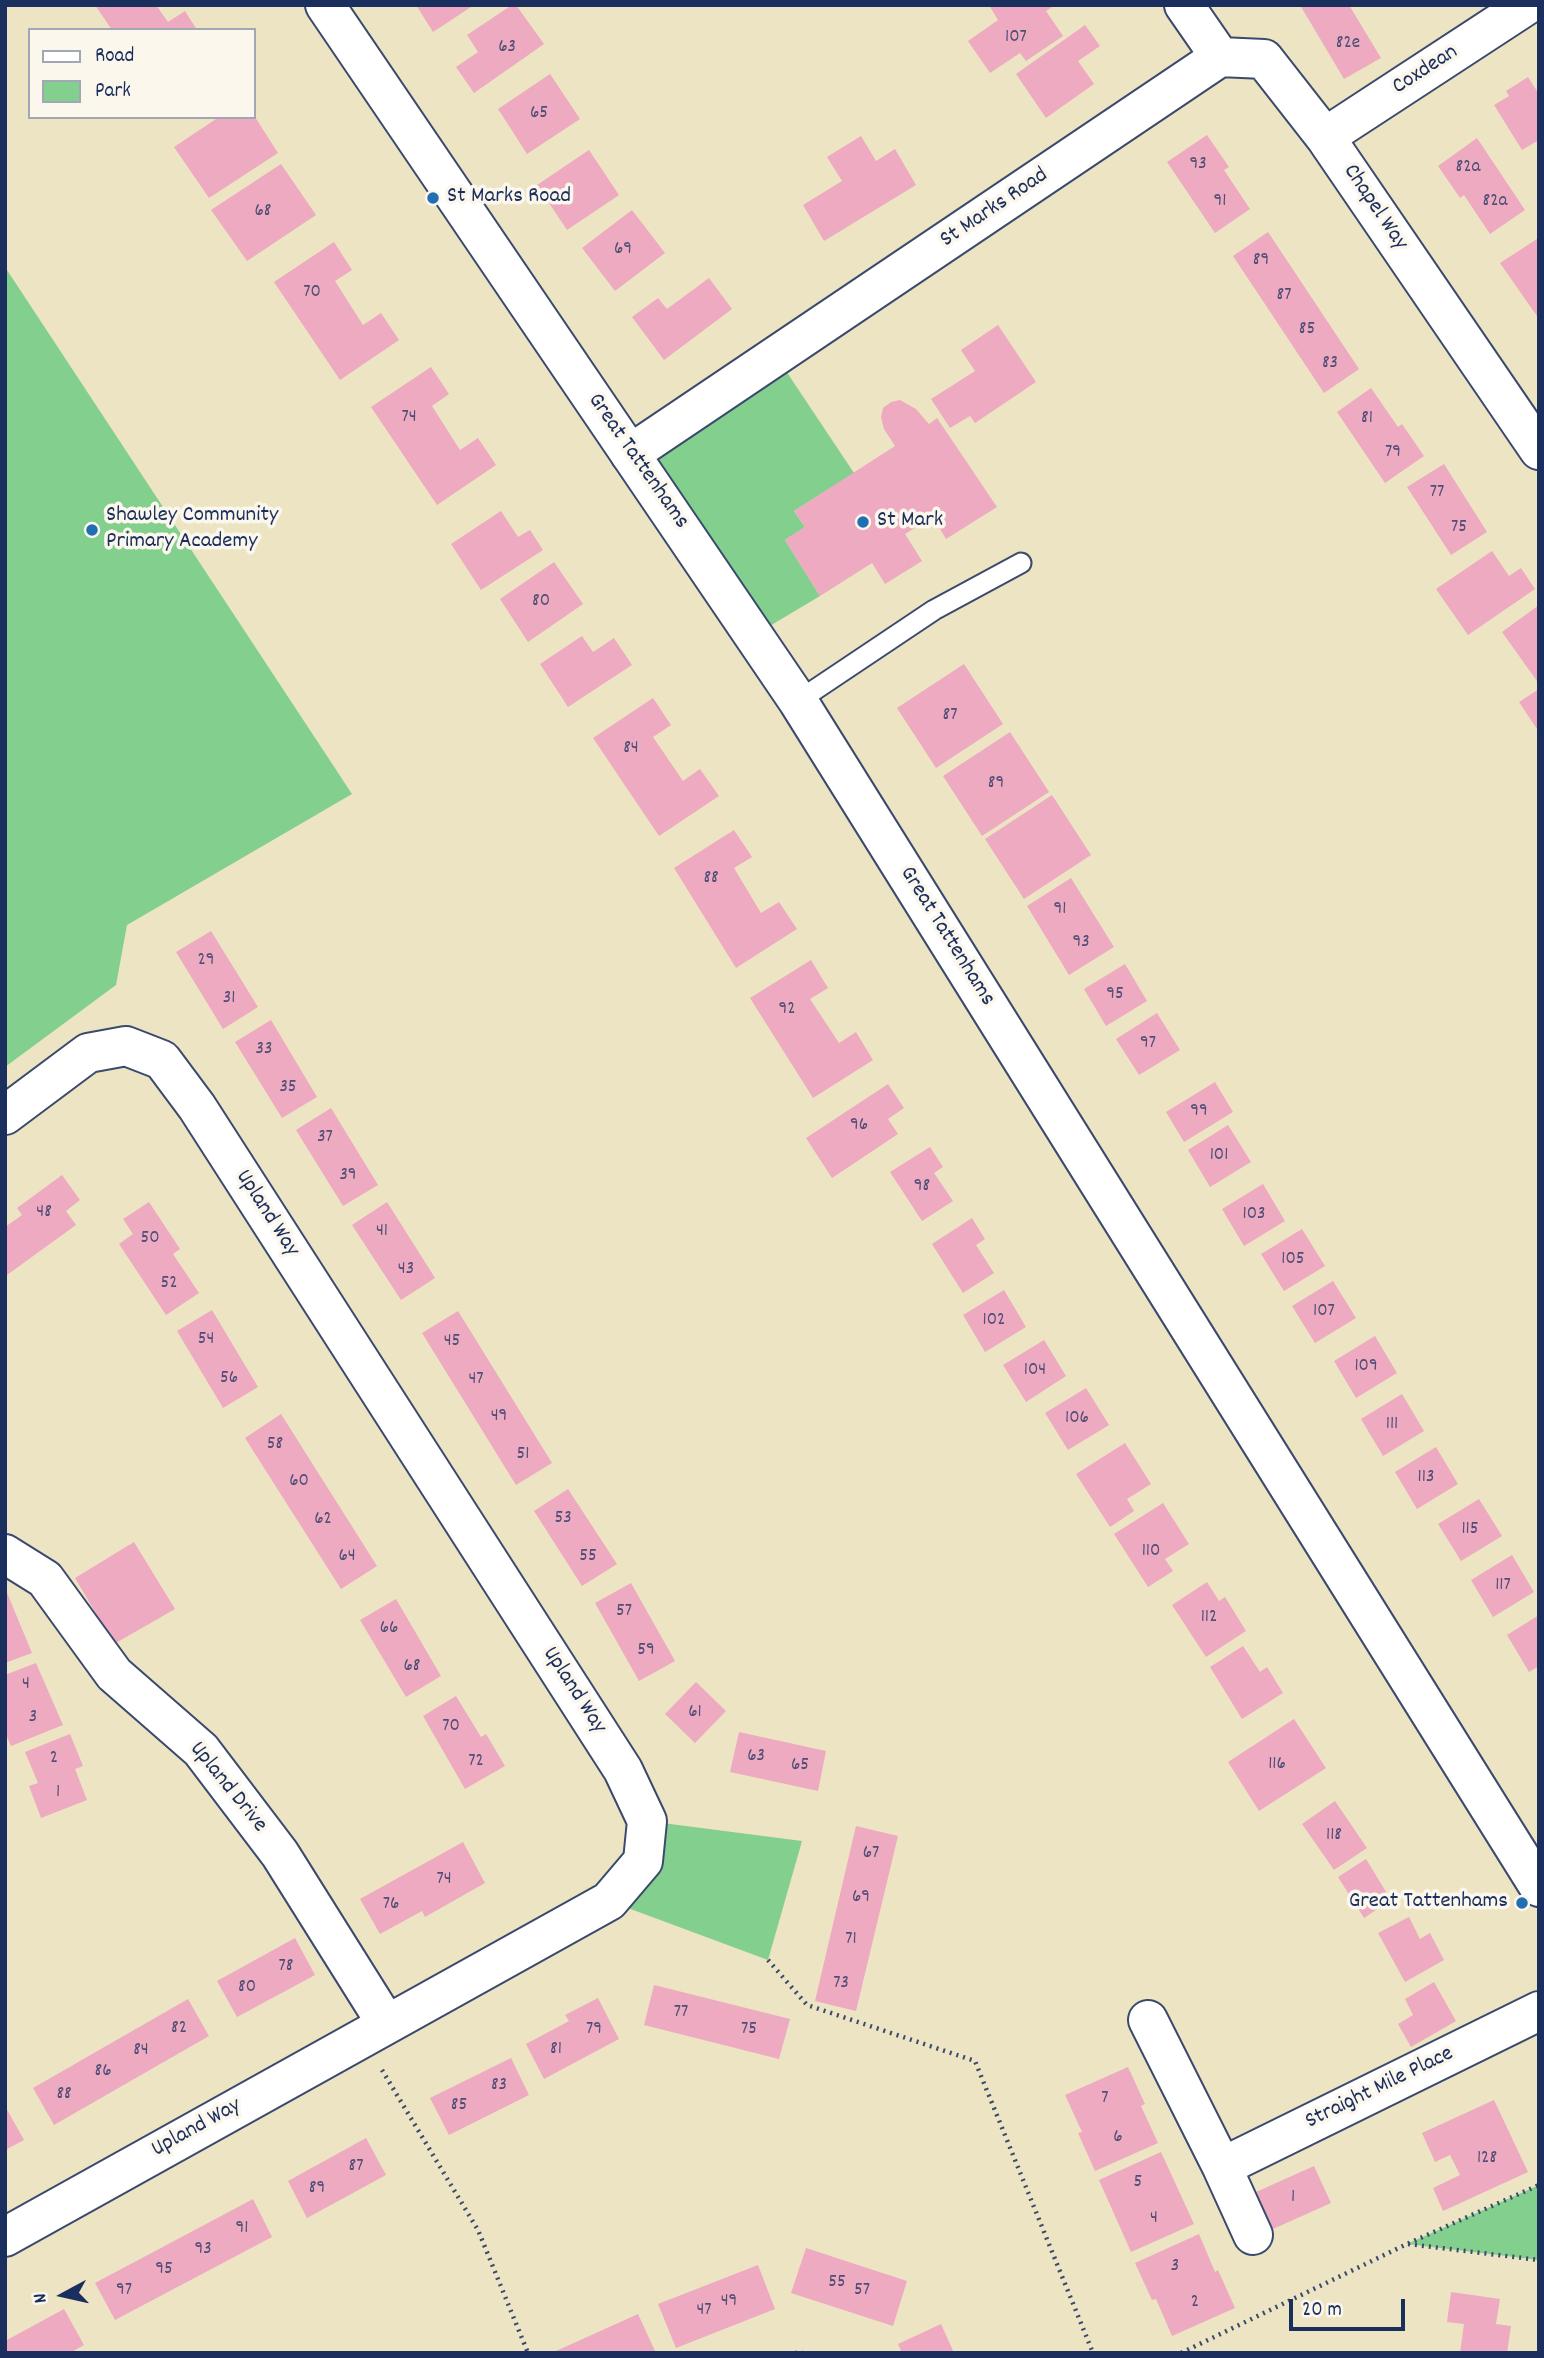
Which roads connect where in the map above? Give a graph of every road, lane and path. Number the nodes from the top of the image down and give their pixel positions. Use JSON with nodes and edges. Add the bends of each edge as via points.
{"nodes":[{"id":1,"x":325,"y":5,"type":"edge"},
{"id":2,"x":1184,"y":5,"type":"edge"},
{"id":3,"x":1527,"y":5,"type":"edge"},
{"id":4,"x":1220,"y":57,"type":"junction"},
{"id":5,"x":1325,"y":137,"type":"junction"},
{"id":6,"x":1539,"y":450,"type":"edge"},
{"id":7,"x":630,"y":454,"type":"junction"},
{"id":8,"x":1021,"y":563,"type":"dead end"},
{"id":9,"x":798,"y":701,"type":"junction"},
{"id":10,"x":5,"y":1115,"type":"edge"},
{"id":11,"x":5,"y":1553,"type":"edge"},
{"id":12,"x":1539,"y":1888,"type":"edge"},
{"id":13,"x":768,"y":1960,"type":"dead end"},
{"id":14,"x":1539,"y":2011,"type":"edge"},
{"id":15,"x":1148,"y":2020,"type":"dead end"},
{"id":16,"x":374,"y":2030,"type":"junction"},
{"id":17,"x":1222,"y":2167,"type":"junction"},
{"id":18,"x":1539,"y":2185,"type":"edge"},
{"id":19,"x":1253,"y":2235,"type":"dead end"},
{"id":20,"x":5,"y":2237,"type":"edge"},
{"id":21,"x":1407,"y":2244,"type":"junction"},
{"id":22,"x":1539,"y":2260,"type":"edge"},
{"id":23,"x":528,"y":2353,"type":"edge"},
{"id":24,"x":795,"y":2353,"type":"edge"},
{"id":25,"x":803,"y":2353,"type":"edge"},
{"id":26,"x":1093,"y":2353,"type":"edge"},
{"id":27,"x":1181,"y":2353,"type":"edge"}],
"edges":[{"from":1,"to":7,"type":"street","name":"Great Tattenhams"},
{"from":2,"to":4,"type":"street"},
{"from":3,"to":5,"type":"street","name":"Coxdean"},
{"from":4,"to":5,"type":"street","name":"Chapel Way","via":[[1264,59]]},
{"from":4,"to":7,"type":"street","name":"St Marks Road"},
{"from":5,"to":6,"type":"street","name":"Chapel Way"},
{"from":7,"to":9,"type":"street","name":"Great Tattenhams"},
{"from":8,"to":9,"type":"lane","via":[[934,610]]},
{"from":9,"to":12,"type":"street","name":"Great Tattenhams"},
{"from":10,"to":16,"type":"street","name":"Upland Way","via":[[88,1053],[126,1046],[162,1060],[197,1107],[616,1758],[648,1821],[643,1861],[609,1900]]},
{"from":11,"to":16,"type":"street","name":"Upland Drive","via":[[45,1579],[114,1674],[201,1750],[280,1854]]},
{"from":13,"to":26,"type":"path","via":[[807,2005],[975,2061]]},
{"from":14,"to":17,"type":"street","name":"Straight Mile Place"},
{"from":15,"to":17,"type":"street"},
{"from":16,"to":20,"type":"street","name":"Upland Way"},
{"from":16,"to":23,"type":"path","via":[[478,2230]]},
{"from":17,"to":19,"type":"street"},
{"from":18,"to":21,"type":"path"},
{"from":21,"to":22,"type":"path"},
{"from":21,"to":27,"type":"path"},
{"from":24,"to":25,"type":"path"}]}
